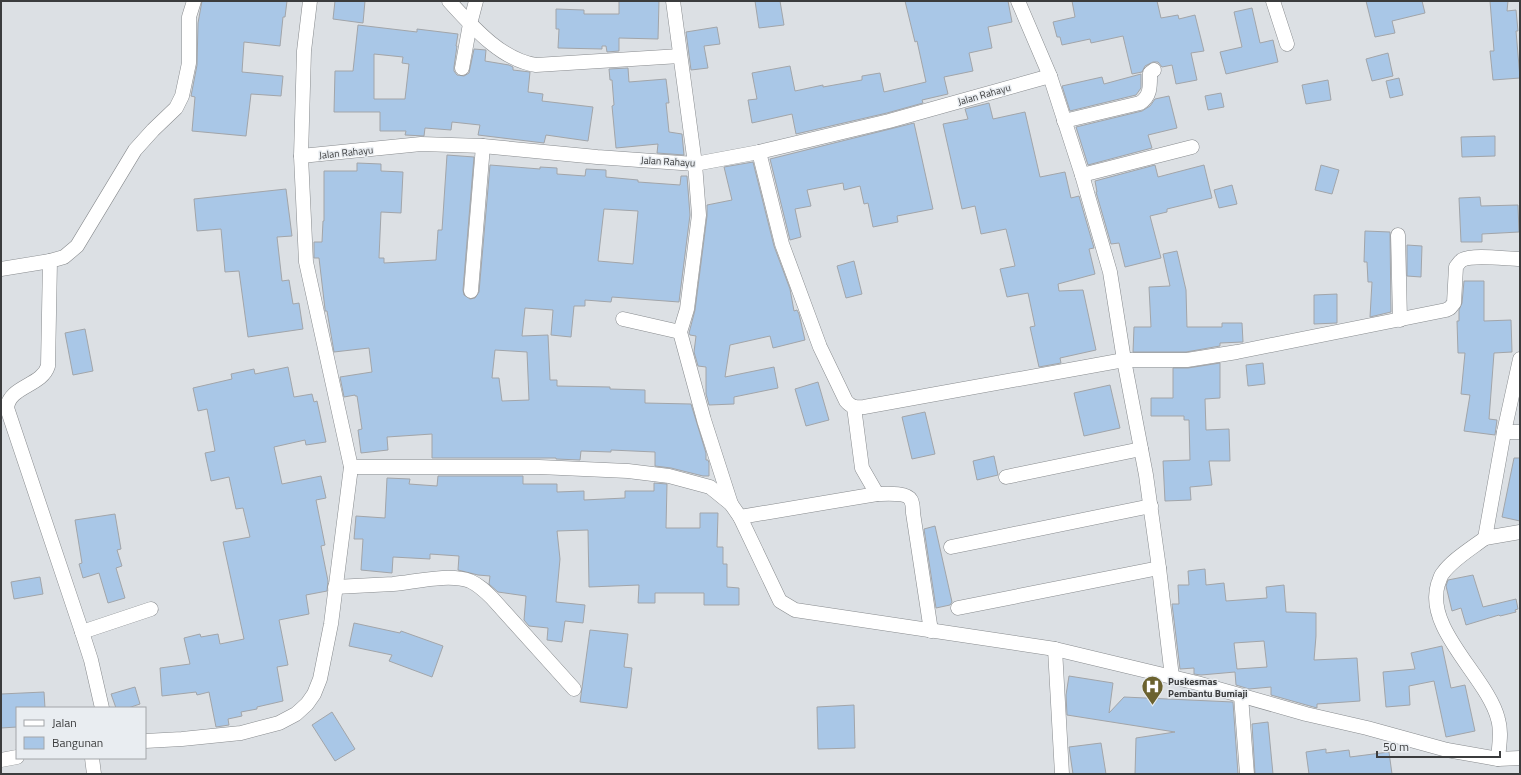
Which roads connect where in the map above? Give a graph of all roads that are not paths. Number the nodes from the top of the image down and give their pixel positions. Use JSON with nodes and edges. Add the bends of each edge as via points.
{"nodes":[{"id":1,"x":194,"y":1,"type":"edge"},
{"id":2,"x":310,"y":1,"type":"edge"},
{"id":3,"x":449,"y":1,"type":"edge"},
{"id":4,"x":476,"y":1,"type":"edge"},
{"id":5,"x":672,"y":1,"type":"edge"},
{"id":6,"x":1018,"y":1,"type":"edge"},
{"id":7,"x":1273,"y":1,"type":"edge"},
{"id":8,"x":470,"y":24,"type":"junction"},
{"id":9,"x":1287,"y":44,"type":"dead end"},
{"id":10,"x":680,"y":56,"type":"junction"},
{"id":11,"x":462,"y":68,"type":"dead end"},
{"id":12,"x":1154,"y":70,"type":"dead end"},
{"id":13,"x":1050,"y":76,"type":"junction"},
{"id":14,"x":1064,"y":121,"type":"junction"},
{"id":15,"x":483,"y":146,"type":"junction"},
{"id":16,"x":1192,"y":147,"type":"dead end"},
{"id":17,"x":760,"y":152,"type":"junction"},
{"id":18,"x":301,"y":156,"type":"junction"},
{"id":19,"x":695,"y":164,"type":"junction"},
{"id":20,"x":1082,"y":175,"type":"junction"},
{"id":21,"x":1398,"y":235,"type":"dead end"},
{"id":22,"x":1520,"y":259,"type":"edge"},
{"id":23,"x":50,"y":261,"type":"junction"},
{"id":24,"x":1,"y":269,"type":"edge"},
{"id":25,"x":471,"y":291,"type":"dead end"},
{"id":26,"x":623,"y":319,"type":"dead end"},
{"id":27,"x":1400,"y":320,"type":"junction"},
{"id":28,"x":680,"y":332,"type":"junction"},
{"id":29,"x":1520,"y":359,"type":"edge"},
{"id":30,"x":1124,"y":360,"type":"junction"},
{"id":31,"x":854,"y":407,"type":"junction"},
{"id":32,"x":1504,"y":432,"type":"junction"},
{"id":33,"x":1520,"y":432,"type":"edge"},
{"id":34,"x":1141,"y":449,"type":"junction"},
{"id":35,"x":351,"y":467,"type":"junction"},
{"id":36,"x":1006,"y":477,"type":"dead end"},
{"id":37,"x":877,"y":494,"type":"junction"},
{"id":38,"x":731,"y":504,"type":"junction"},
{"id":39,"x":1151,"y":506,"type":"junction"},
{"id":40,"x":740,"y":517,"type":"junction"},
{"id":41,"x":1520,"y":532,"type":"edge"},
{"id":42,"x":1485,"y":538,"type":"junction"},
{"id":43,"x":951,"y":547,"type":"dead end"},
{"id":44,"x":1159,"y":568,"type":"junction"},
{"id":45,"x":335,"y":587,"type":"junction"},
{"id":46,"x":958,"y":608,"type":"dead end"},
{"id":47,"x":151,"y":609,"type":"dead end"},
{"id":48,"x":931,"y":631,"type":"junction"},
{"id":49,"x":82,"y":632,"type":"junction"},
{"id":50,"x":1055,"y":649,"type":"junction"},
{"id":51,"x":1172,"y":677,"type":"junction"},
{"id":52,"x":574,"y":689,"type":"dead end"},
{"id":53,"x":1241,"y":696,"type":"junction"},
{"id":54,"x":102,"y":707,"type":"edge"},
{"id":55,"x":146,"y":741,"type":"edge"},
{"id":56,"x":16,"y":757,"type":"edge"},
{"id":57,"x":1520,"y":758,"type":"edge"},
{"id":58,"x":92,"y":759,"type":"edge"},
{"id":59,"x":1498,"y":759,"type":"junction"},
{"id":60,"x":1,"y":760,"type":"edge"},
{"id":61,"x":94,"y":774,"type":"edge"},
{"id":62,"x":1062,"y":774,"type":"edge"},
{"id":63,"x":1247,"y":774,"type":"edge"}],
"edges":[{"from":1,"to":23,"type":"street","via":[[190,17],[189,63],[182,96],[176,108],[135,150],[77,246],[64,257]]},
{"from":2,"to":18,"type":"street","via":[[304,51]]},
{"from":3,"to":8,"type":"street"},
{"from":4,"to":8,"type":"street"},
{"from":5,"to":10,"type":"street"},
{"from":6,"to":13,"type":"street"},
{"from":7,"to":9,"type":"street"},
{"from":8,"to":10,"type":"street","via":[[485,39],[518,61],[527,64]]},
{"from":8,"to":11,"type":"street"},
{"from":10,"to":19,"type":"street"},
{"from":12,"to":14,"type":"street","via":[[1150,73],[1148,95],[1140,103]]},
{"from":13,"to":14,"type":"street"},
{"from":13,"to":17,"type":"street","name":"Jalan Rahayu","via":[[889,122]]},
{"from":14,"to":20,"type":"street"},
{"from":15,"to":18,"type":"street","name":"Jalan Rahayu","via":[[421,144]]},
{"from":15,"to":19,"type":"street","name":"Jalan Rahayu"},
{"from":15,"to":25,"type":"street"},
{"from":16,"to":20,"type":"street"},
{"from":17,"to":19,"type":"street","name":"Jalan Rahayu"},
{"from":17,"to":31,"type":"street","via":[[782,244],[820,347],[846,401]]},
{"from":18,"to":35,"type":"street","via":[[306,262]]},
{"from":19,"to":28,"type":"street","via":[[699,215],[687,309]]},
{"from":20,"to":30,"type":"street","via":[[1110,272]]},
{"from":21,"to":27,"type":"street"},
{"from":22,"to":27,"type":"street","via":[[1462,260],[1456,267],[1453,306],[1446,310]]},
{"from":23,"to":24,"type":"street"},
{"from":23,"to":49,"type":"street","via":[[47,370],[12,396],[7,408]]},
{"from":26,"to":28,"type":"street"},
{"from":27,"to":30,"type":"street","via":[[1186,360]]},
{"from":28,"to":38,"type":"street","via":[[704,420]]},
{"from":29,"to":32,"type":"street"},
{"from":30,"to":31,"type":"street"},
{"from":30,"to":34,"type":"street"},
{"from":31,"to":37,"type":"street","via":[[862,468]]},
{"from":32,"to":33,"type":"street"},
{"from":32,"to":42,"type":"street"},
{"from":34,"to":36,"type":"street"},
{"from":34,"to":39,"type":"street"},
{"from":35,"to":38,"type":"street","via":[[539,466],[628,471],[669,476],[710,488]]},
{"from":35,"to":45,"type":"street"},
{"from":37,"to":40,"type":"street"},
{"from":37,"to":48,"type":"street","via":[[897,494],[911,499]]},
{"from":38,"to":40,"type":"street"},
{"from":39,"to":43,"type":"street"},
{"from":39,"to":44,"type":"street"},
{"from":40,"to":48,"type":"street","via":[[780,601],[788,606],[795,610]]},
{"from":41,"to":42,"type":"street"},
{"from":42,"to":59,"type":"street","via":[[1450,564],[1442,574],[1436,594],[1439,616],[1457,650],[1486,693],[1498,719]]},
{"from":44,"to":46,"type":"street"},
{"from":44,"to":51,"type":"street"},
{"from":45,"to":52,"type":"street","via":[[437,579],[469,581],[482,588],[492,598]]},
{"from":45,"to":55,"type":"street","via":[[320,679],[308,704],[296,714],[279,723],[241,733]]},
{"from":47,"to":49,"type":"street"},
{"from":48,"to":50,"type":"street"},
{"from":49,"to":54,"type":"street"},
{"from":50,"to":51,"type":"street"},
{"from":50,"to":62,"type":"street"},
{"from":51,"to":53,"type":"street"},
{"from":53,"to":59,"type":"street","via":[[1448,750]]},
{"from":53,"to":63,"type":"street"},
{"from":56,"to":60,"type":"street"},
{"from":57,"to":59,"type":"street"},
{"from":58,"to":61,"type":"street"}]}
